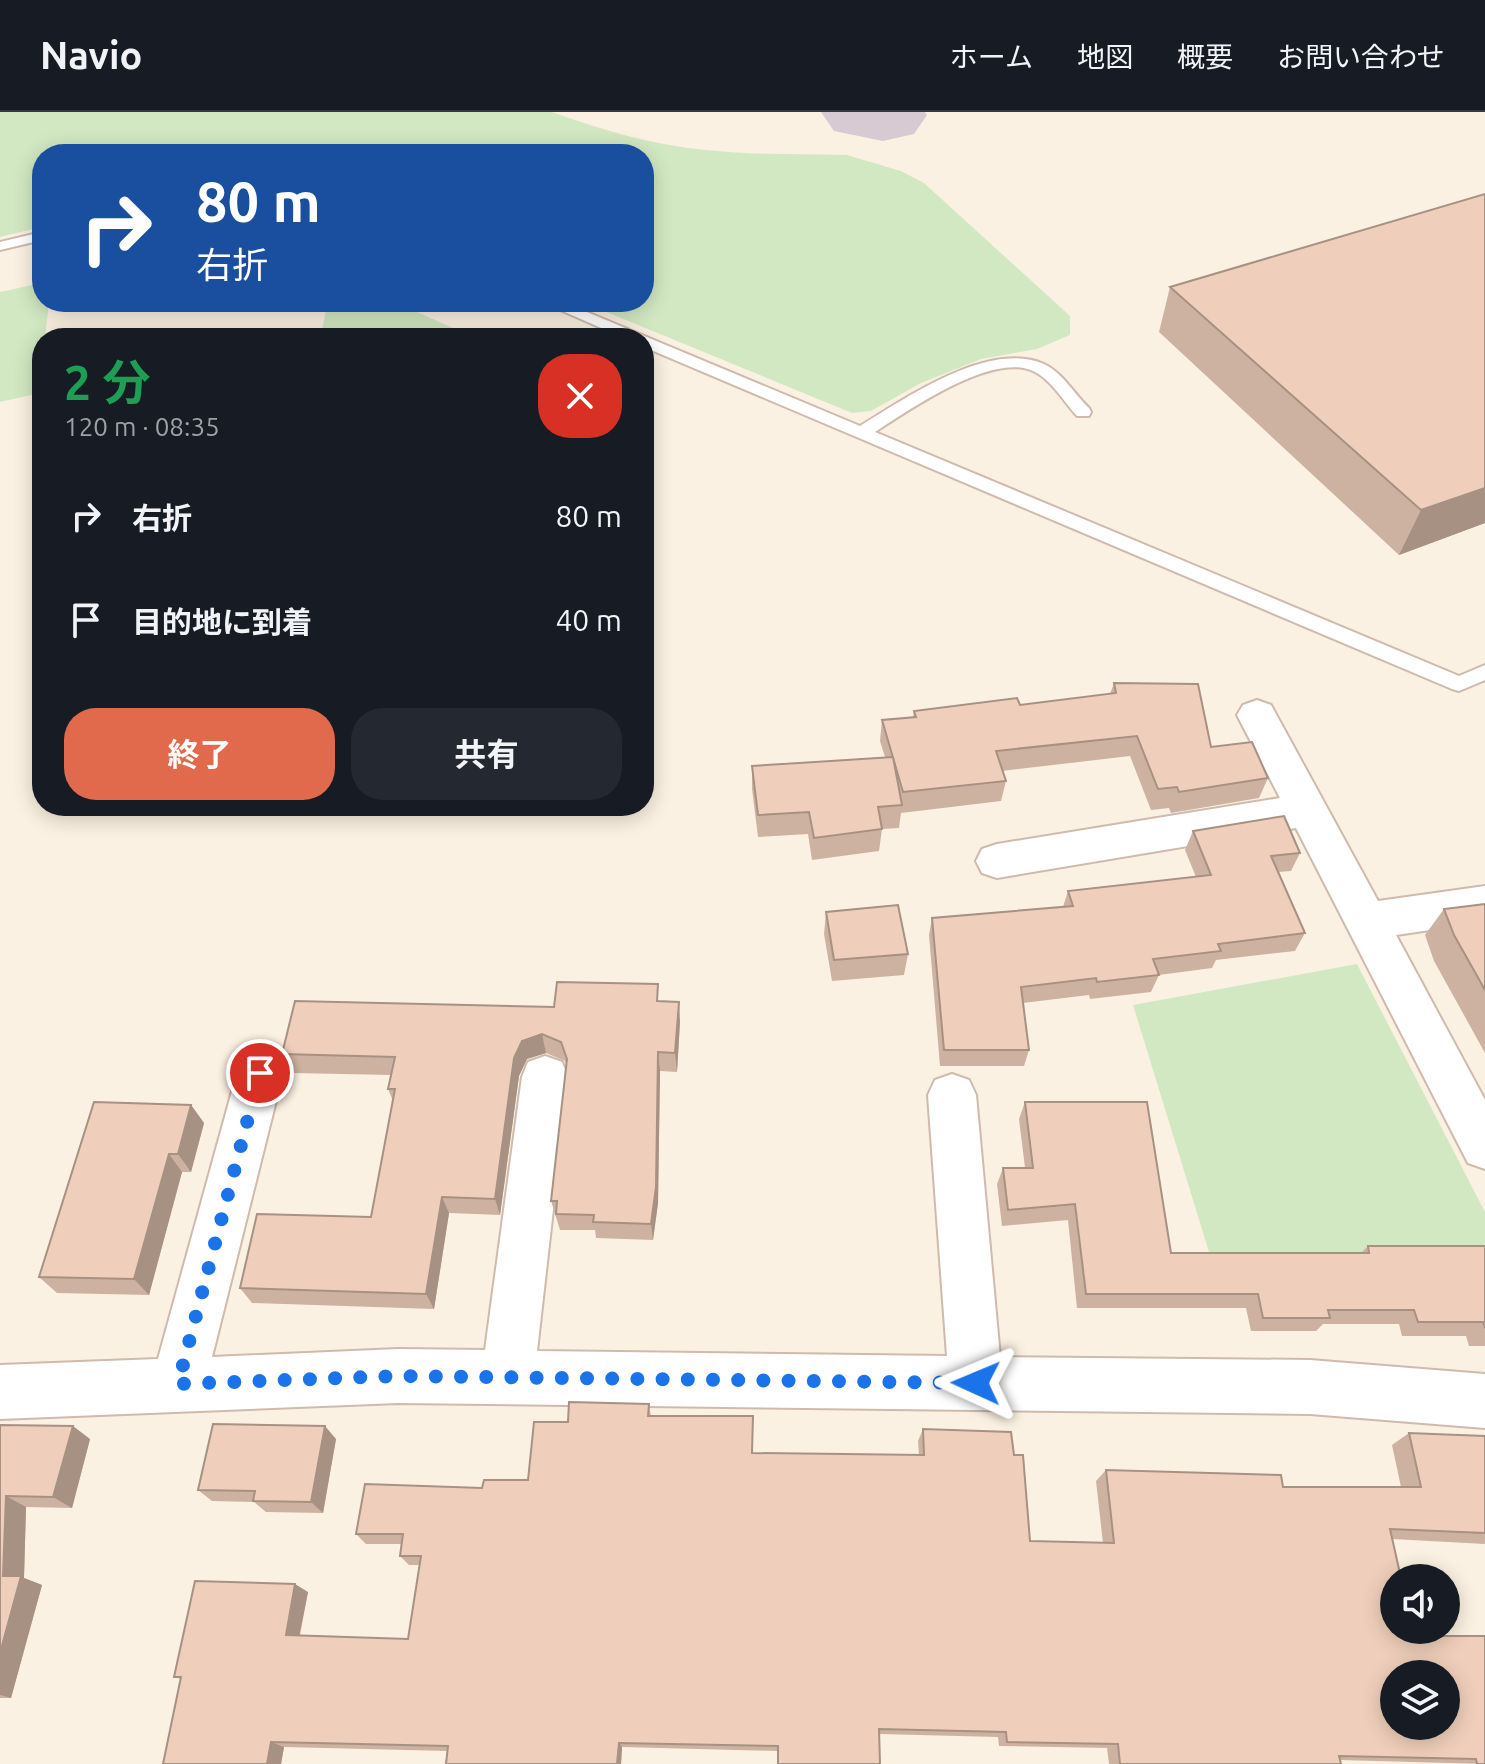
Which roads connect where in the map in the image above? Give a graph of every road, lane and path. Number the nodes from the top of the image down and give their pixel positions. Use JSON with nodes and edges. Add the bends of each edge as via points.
{"nodes":[{"id":1,"x":32,"y":238,"type":"edge"},
{"id":2,"x":0,"y":246,"type":"edge"},
{"id":3,"x":574,"y":312,"type":"edge"},
{"id":4,"x":614,"y":328,"type":"edge"},
{"id":5,"x":654,"y":345,"type":"edge"},
{"id":6,"x":1083,"y":412,"type":"dead end"},
{"id":7,"x":864,"y":431,"type":"junction"},
{"id":8,"x":1485,"y":672,"type":"edge"},
{"id":9,"x":1257,"y":715,"type":"dead end"},
{"id":10,"x":1307,"y":810,"type":"junction"},
{"id":11,"x":997,"y":861,"type":"dead end"},
{"id":12,"x":1485,"y":904,"type":"edge"},
{"id":13,"x":1366,"y":921,"type":"junction"},
{"id":14,"x":260,"y":1073,"type":"dead end"},
{"id":15,"x":545,"y":1077,"type":"dead end"},
{"id":16,"x":952,"y":1095,"type":"dead end"},
{"id":17,"x":1485,"y":1147,"type":"edge"},
{"id":18,"x":508,"y":1377,"type":"junction"},
{"id":19,"x":976,"y":1383,"type":"junction"},
{"id":20,"x":178,"y":1384,"type":"junction"},
{"id":21,"x":0,"y":1392,"type":"edge"},
{"id":22,"x":1485,"y":1401,"type":"edge"}],
"edges":[{"from":1,"to":2,"type":"lane"},
{"from":3,"to":4,"type":"lane"},
{"from":5,"to":7,"type":"lane"},
{"from":6,"to":7,"type":"lane","via":[[1039,368],[1011,363],[953,379]]},
{"from":7,"to":8,"type":"lane","via":[[1459,684]]},
{"from":9,"to":10,"type":"street"},
{"from":10,"to":11,"type":"street"},
{"from":10,"to":13,"type":"street"},
{"from":12,"to":13,"type":"street"},
{"from":13,"to":17,"type":"street"},
{"from":14,"to":20,"type":"street"},
{"from":15,"to":18,"type":"street"},
{"from":16,"to":19,"type":"street"},
{"from":18,"to":19,"type":"street"},
{"from":18,"to":20,"type":"street"},
{"from":19,"to":22,"type":"street","via":[[1310,1387]]},
{"from":20,"to":21,"type":"street"}]}
